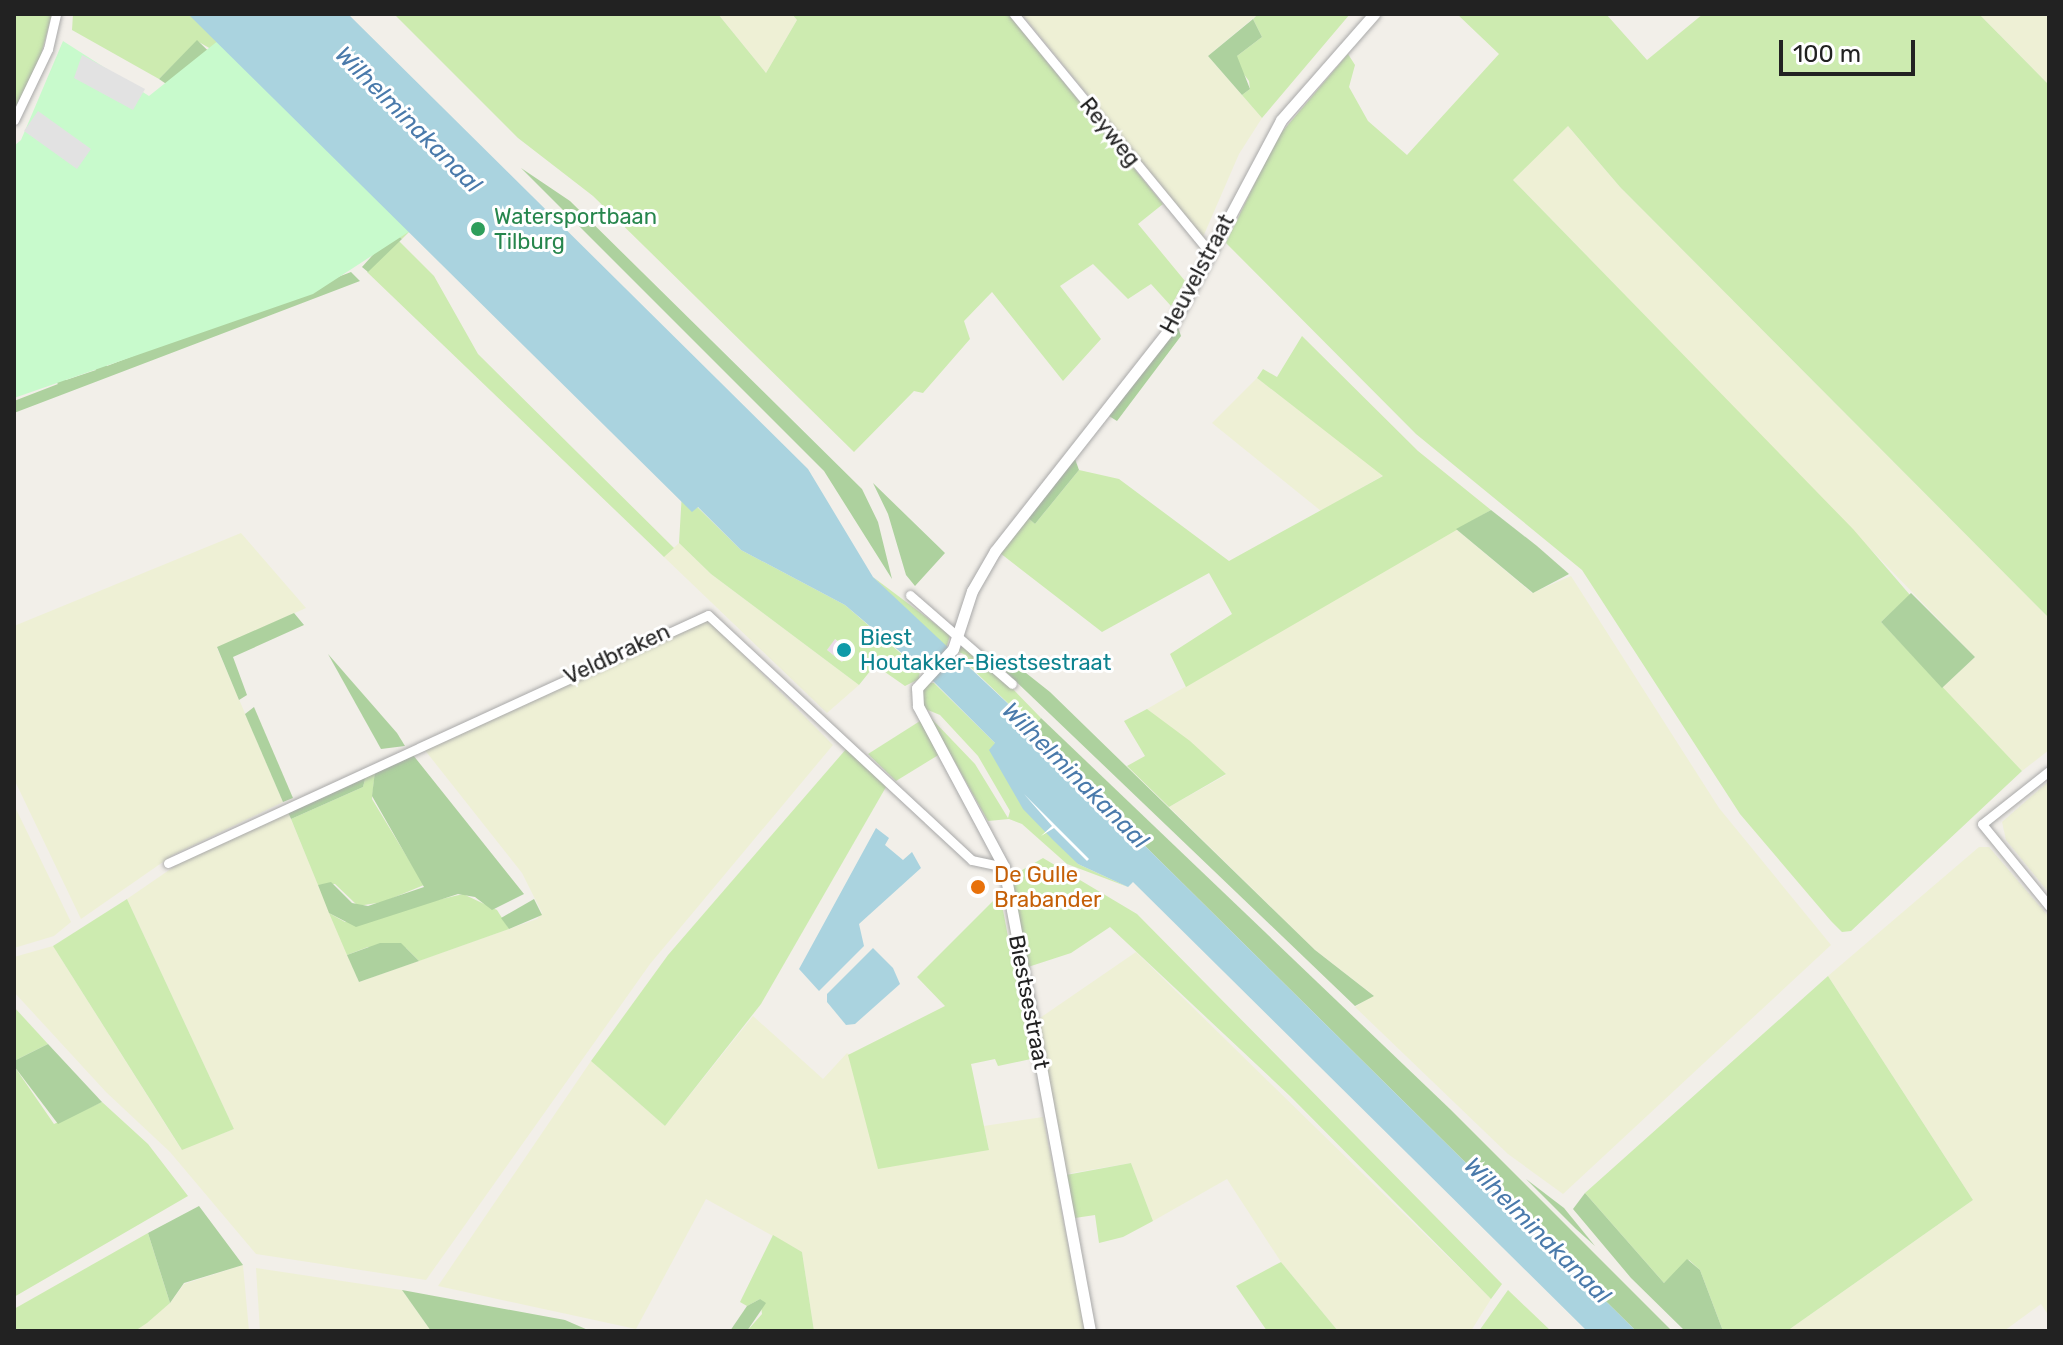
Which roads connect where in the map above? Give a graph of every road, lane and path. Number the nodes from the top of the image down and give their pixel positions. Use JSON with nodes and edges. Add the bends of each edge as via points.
{"nodes":[{"id":1,"x":56,"y":14,"type":"edge"},
{"id":2,"x":1014,"y":14,"type":"edge"},
{"id":3,"x":1374,"y":14,"type":"edge"},
{"id":4,"x":14,"y":120,"type":"edge"},
{"id":5,"x":1207,"y":249,"type":"dead end"},
{"id":6,"x":984,"y":568,"type":"joint"},
{"id":7,"x":910,"y":595,"type":"dead end"},
{"id":8,"x":961,"y":635,"type":"junction"},
{"id":9,"x":1012,"y":684,"type":"dead end"},
{"id":10,"x":2049,"y":771,"type":"edge"},
{"id":11,"x":168,"y":863,"type":"dead end"},
{"id":12,"x":1004,"y":867,"type":"junction"},
{"id":13,"x":2049,"y":906,"type":"edge"},
{"id":14,"x":1090,"y":1331,"type":"edge"}],
"edges":[{"from":1,"to":4,"type":"street","via":[[48,49]]},
{"from":2,"to":5,"type":"street","name":"Reyweg"},
{"from":3,"to":6,"type":"street","name":"Heuvelstraat","via":[[1281,120],[1171,327]]},
{"from":6,"to":8,"type":"street","name":"Biestsestraat"},
{"from":7,"to":8,"type":"street"},
{"from":8,"to":9,"type":"street"},
{"from":8,"to":12,"type":"street","name":"Biestsestraat","via":[[922,681],[918,706]]},
{"from":10,"to":13,"type":"street","via":[[1982,824]]},
{"from":11,"to":12,"type":"street","name":"Veldbraken","via":[[708,615],[972,860]]},
{"from":12,"to":14,"type":"street","name":"Biestsestraat"}]}
